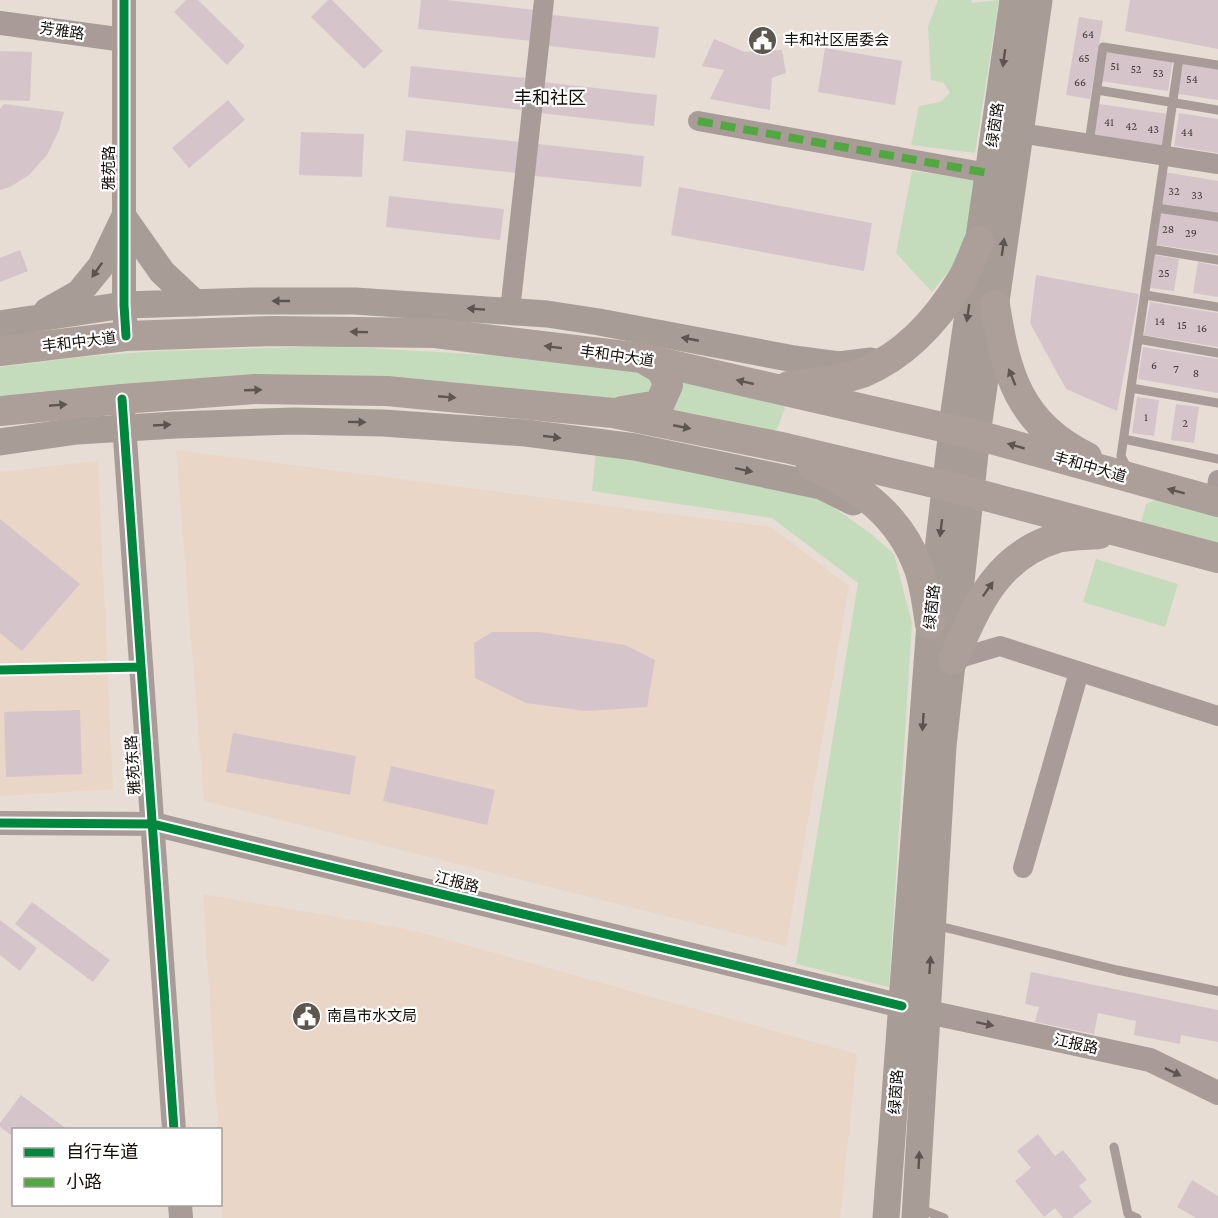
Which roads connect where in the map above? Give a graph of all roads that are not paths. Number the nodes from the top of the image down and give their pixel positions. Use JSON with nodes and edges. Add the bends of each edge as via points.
{"nodes":[{"id":1,"x":124,"y":0,"type":"edge"},
{"id":2,"x":544,"y":0,"type":"edge"},
{"id":3,"x":1039,"y":0,"type":"edge"},
{"id":4,"x":1012,"y":2,"type":"edge"},
{"id":5,"x":0,"y":23,"type":"edge"},
{"id":6,"x":124,"y":40,"type":"junction"},
{"id":7,"x":1179,"y":59,"type":"junction"},
{"id":8,"x":1218,"y":65,"type":"edge"},
{"id":9,"x":1097,"y":90,"type":"junction"},
{"id":10,"x":1173,"y":102,"type":"junction"},
{"id":11,"x":1218,"y":110,"type":"edge"},
{"id":12,"x":698,"y":120,"type":"dead end"},
{"id":13,"x":1020,"y":133,"type":"junction"},
{"id":14,"x":1089,"y":143,"type":"junction"},
{"id":15,"x":1164,"y":155,"type":"junction"},
{"id":16,"x":1218,"y":164,"type":"edge"},
{"id":17,"x":988,"y":173,"type":"junction"},
{"id":18,"x":1157,"y":208,"type":"junction"},
{"id":19,"x":1218,"y":217,"type":"edge"},
{"id":20,"x":124,"y":218,"type":"junction"},
{"id":21,"x":978,"y":241,"type":"junction"},
{"id":22,"x":1151,"y":249,"type":"junction"},
{"id":23,"x":1218,"y":260,"type":"edge"},
{"id":24,"x":1145,"y":295,"type":"junction"},
{"id":25,"x":195,"y":303,"type":"junction"},
{"id":26,"x":995,"y":304,"type":"junction"},
{"id":27,"x":124,"y":305,"type":"junction"},
{"id":28,"x":1218,"y":307,"type":"edge"},
{"id":29,"x":510,"y":311,"type":"junction"},
{"id":30,"x":34,"y":318,"type":"junction"},
{"id":31,"x":0,"y":324,"type":"edge"},
{"id":32,"x":126,"y":336,"type":"junction"},
{"id":33,"x":1138,"y":339,"type":"junction"},
{"id":34,"x":0,"y":351,"type":"edge"},
{"id":35,"x":1218,"y":353,"type":"edge"},
{"id":36,"x":642,"y":358,"type":"junction"},
{"id":37,"x":893,"y":358,"type":"junction"},
{"id":38,"x":775,"y":388,"type":"junction"},
{"id":39,"x":1131,"y":388,"type":"junction"},
{"id":40,"x":1218,"y":403,"type":"edge"},
{"id":41,"x":0,"y":411,"type":"edge"},
{"id":42,"x":613,"y":412,"type":"junction"},
{"id":43,"x":123,"y":413,"type":"junction"},
{"id":44,"x":964,"y":432,"type":"junction"},
{"id":45,"x":1124,"y":439,"type":"junction"},
{"id":46,"x":0,"y":442,"type":"edge"},
{"id":47,"x":762,"y":443,"type":"junction"},
{"id":48,"x":1218,"y":459,"type":"edge"},
{"id":49,"x":1133,"y":479,"type":"junction"},
{"id":50,"x":958,"y":489,"type":"junction"},
{"id":51,"x":1217,"y":495,"type":"edge"},
{"id":52,"x":894,"y":524,"type":"junction"},
{"id":53,"x":1121,"y":532,"type":"junction"},
{"id":54,"x":1218,"y":558,"type":"edge"},
{"id":55,"x":930,"y":624,"type":"junction"},
{"id":56,"x":953,"y":660,"type":"junction"},
{"id":57,"x":1079,"y":672,"type":"junction"},
{"id":58,"x":1218,"y":716,"type":"edge"},
{"id":59,"x":0,"y":824,"type":"edge"},
{"id":60,"x":153,"y":824,"type":"junction"},
{"id":61,"x":1023,"y":868,"type":"dead end"},
{"id":62,"x":933,"y":924,"type":"junction"},
{"id":63,"x":1218,"y":991,"type":"edge"},
{"id":64,"x":915,"y":1009,"type":"junction"},
{"id":65,"x":1218,"y":1093,"type":"edge"},
{"id":66,"x":174,"y":1128,"type":"edge"},
{"id":67,"x":1114,"y":1147,"type":"dead end"},
{"id":68,"x":916,"y":1213,"type":"edge"},
{"id":69,"x":1131,"y":1217,"type":"edge"},
{"id":70,"x":886,"y":1218,"type":"edge"},
{"id":71,"x":944,"y":1218,"type":"edge"}],
"edges":[{"from":1,"to":6,"type":"street","name":"雅苑路"},
{"from":2,"to":29,"type":"street"},
{"from":3,"to":13,"type":"main road","name":"绿茵路"},
{"from":4,"to":17,"type":"main road","name":"绿茵路","one_way":true},
{"from":5,"to":6,"type":"street","name":"芳雅路"},
{"from":6,"to":20,"type":"street","name":"雅苑路"},
{"from":7,"to":8,"type":"lane"},
{"from":7,"to":9,"type":"lane","via":[[1103,47]]},
{"from":7,"to":10,"type":"lane"},
{"from":9,"to":10,"type":"lane"},
{"from":9,"to":14,"type":"lane"},
{"from":10,"to":11,"type":"lane"},
{"from":10,"to":15,"type":"lane"},
{"from":12,"to":17,"type":"street"},
{"from":13,"to":14,"type":"street"},
{"from":26,"to":13,"type":"main road","name":"绿茵路","one_way":true},
{"from":14,"to":15,"type":"street"},
{"from":15,"to":16,"type":"street"},
{"from":15,"to":18,"type":"lane"},
{"from":17,"to":21,"type":"main road","name":"绿茵路"},
{"from":18,"to":19,"type":"lane"},
{"from":18,"to":22,"type":"lane"},
{"from":20,"to":25,"type":"main road","via":[[162,272]]},
{"from":20,"to":27,"type":"street","name":"雅苑路"},
{"from":20,"to":30,"type":"main road","one_way":true,"via":[[100,266],[79,293]]},
{"from":21,"to":37,"type":"main road","via":[[963,278],[946,304],[924,331]]},
{"from":21,"to":44,"type":"main road","name":"绿茵路","one_way":true},
{"from":22,"to":23,"type":"lane"},
{"from":22,"to":24,"type":"lane"},
{"from":24,"to":28,"type":"lane"},
{"from":24,"to":33,"type":"lane"},
{"from":25,"to":27,"type":"main road"},
{"from":29,"to":25,"type":"main road","one_way":true,"via":[[355,301]]},
{"from":26,"to":44,"type":"main road","name":"绿茵路"},
{"from":49,"to":26,"type":"main road","one_way":true,"via":[[1072,450],[1035,418],[1011,376]]},
{"from":27,"to":30,"type":"main road"},
{"from":27,"to":32,"type":"street","name":"雅苑路"},
{"from":37,"to":29,"type":"main road","one_way":true,"via":[[839,365],[599,322]]},
{"from":30,"to":31,"type":"main road"},
{"from":32,"to":34,"type":"main road","name":"丰和中大道"},
{"from":36,"to":32,"type":"main road","name":"丰和中大道","one_way":true,"via":[[435,333],[272,331]]},
{"from":33,"to":35,"type":"lane"},
{"from":33,"to":39,"type":"lane"},
{"from":38,"to":36,"type":"main road","name":"丰和中大道","one_way":true},
{"from":36,"to":42,"type":"main road","via":[[663,370],[668,385],[659,405]]},
{"from":37,"to":38,"type":"main road","via":[[860,374]]},
{"from":38,"to":44,"type":"main road","name":"丰和中大道"},
{"from":39,"to":40,"type":"lane"},
{"from":39,"to":45,"type":"lane"},
{"from":41,"to":43,"type":"main road","one_way":true},
{"from":43,"to":42,"type":"main road","one_way":true,"via":[[255,389],[387,391]]},
{"from":42,"to":47,"type":"main road","one_way":true},
{"from":43,"to":46,"type":"main road","via":[[77,431]]},
{"from":43,"to":52,"type":"main road","one_way":true,"via":[[383,423],[635,447],[821,486]]},
{"from":43,"to":60,"type":"street","name":"雅苑东路"},
{"from":49,"to":44,"type":"main road","name":"丰和中大道","one_way":true},
{"from":44,"to":50,"type":"main road","name":"绿茵路"},
{"from":45,"to":48,"type":"lane"},
{"from":45,"to":49,"type":"lane","via":[[1121,456]]},
{"from":47,"to":50,"type":"main road"},
{"from":47,"to":52,"type":"main road","via":[[840,478],[881,507]]},
{"from":51,"to":49,"type":"main road","name":"丰和中大道","one_way":true},
{"from":50,"to":53,"type":"main road"},
{"from":50,"to":55,"type":"main road","name":"绿茵路","one_way":true},
{"from":50,"to":56,"type":"main road","name":"绿茵路"},
{"from":52,"to":55,"type":"main road","via":[[920,570]]},
{"from":53,"to":54,"type":"main road"},
{"from":56,"to":53,"type":"main road","one_way":true,"via":[[976,606],[1000,572],[1028,550],[1059,538]]},
{"from":55,"to":64,"type":"main road","name":"绿茵路","one_way":true},
{"from":56,"to":57,"type":"street","via":[[1000,646]]},
{"from":56,"to":62,"type":"main road","name":"绿茵路","via":[[943,746]]},
{"from":57,"to":58,"type":"street"},
{"from":57,"to":61,"type":"street"},
{"from":59,"to":60,"type":"street","name":"江报路"},
{"from":60,"to":64,"type":"street","name":"江报路"},
{"from":60,"to":66,"type":"street","name":"雅苑东路"},
{"from":62,"to":63,"type":"lane"},
{"from":64,"to":62,"type":"main road","name":"绿茵路","one_way":true},
{"from":64,"to":65,"type":"street","name":"江报路","one_way":true,"via":[[1150,1060]]},
{"from":68,"to":64,"type":"main road","name":"绿茵路","one_way":true},
{"from":64,"to":70,"type":"main road","name":"绿茵路"},
{"from":67,"to":69,"type":"lane"},
{"from":68,"to":71,"type":"lane"}]}
